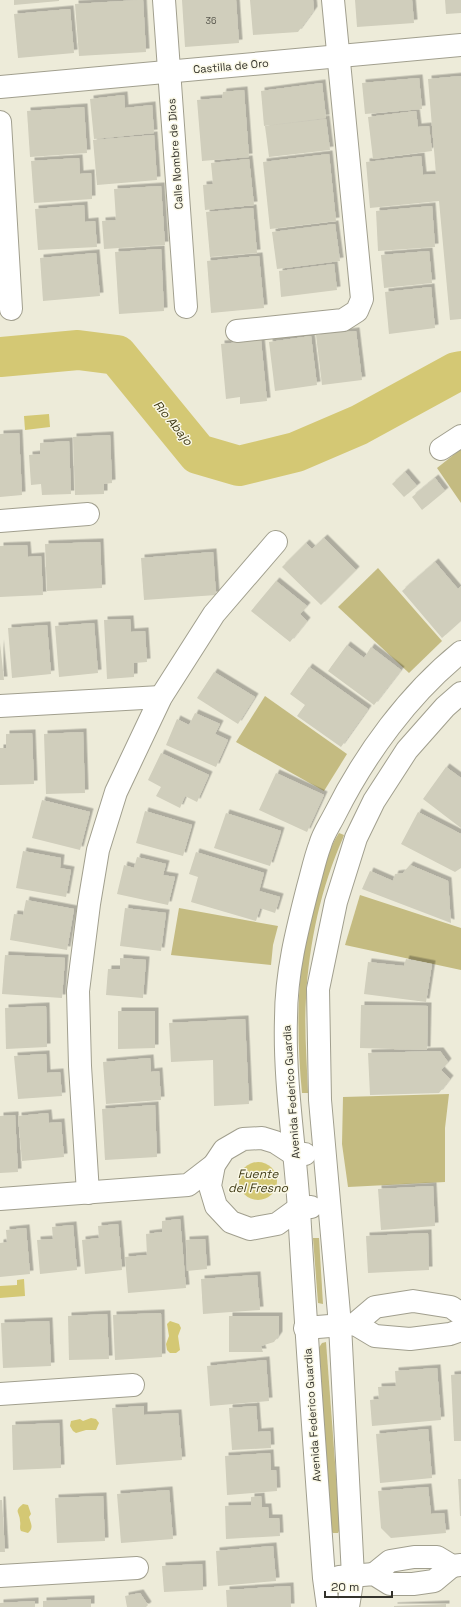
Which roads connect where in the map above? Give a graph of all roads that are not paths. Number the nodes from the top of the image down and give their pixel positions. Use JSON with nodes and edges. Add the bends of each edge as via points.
{"nodes":[{"id":1,"x":164,"y":0,"type":"edge"},
{"id":2,"x":333,"y":0,"type":"edge"},
{"id":3,"x":461,"y":45,"type":"edge"},
{"id":4,"x":338,"y":56,"type":"junction"},
{"id":5,"x":169,"y":72,"type":"junction"},
{"id":6,"x":0,"y":87,"type":"edge"},
{"id":7,"x":0,"y":122,"type":"edge"},
{"id":8,"x":186,"y":307,"type":"dead end"},
{"id":9,"x":11,"y":309,"type":"dead end"},
{"id":10,"x":237,"y":331,"type":"dead end"},
{"id":11,"x":461,"y":436,"type":"edge"},
{"id":12,"x":441,"y":449,"type":"dead end"},
{"id":13,"x":88,"y":514,"type":"dead end"},
{"id":14,"x":0,"y":521,"type":"edge"},
{"id":15,"x":276,"y":542,"type":"dead end"},
{"id":16,"x":461,"y":652,"type":"edge"},
{"id":17,"x":461,"y":693,"type":"edge"},
{"id":18,"x":160,"y":697,"type":"junction"},
{"id":19,"x":0,"y":706,"type":"edge"},
{"id":20,"x":349,"y":786,"type":"junction"},
{"id":21,"x":374,"y":801,"type":"junction"},
{"id":22,"x":326,"y":1152,"type":"junction"},
{"id":23,"x":296,"y":1155,"type":"junction"},
{"id":24,"x":214,"y":1164,"type":"junction"},
{"id":25,"x":188,"y":1185,"type":"junction"},
{"id":26,"x":88,"y":1193,"type":"junction"},
{"id":27,"x":0,"y":1199,"type":"edge"},
{"id":28,"x":216,"y":1206,"type":"junction"},
{"id":29,"x":330,"y":1206,"type":"junction"},
{"id":30,"x":299,"y":1208,"type":"junction"},
{"id":31,"x":461,"y":1314,"type":"edge"},
{"id":32,"x":347,"y":1324,"type":"junction"},
{"id":33,"x":305,"y":1328,"type":"junction"},
{"id":34,"x":461,"y":1330,"type":"edge"},
{"id":35,"x":133,"y":1385,"type":"dead end"},
{"id":36,"x":0,"y":1394,"type":"edge"},
{"id":37,"x":457,"y":1565,"type":"edge"},
{"id":38,"x":137,"y":1568,"type":"dead end"},
{"id":39,"x":363,"y":1575,"type":"junction"},
{"id":40,"x":0,"y":1576,"type":"edge"},
{"id":41,"x":324,"y":1578,"type":"junction"},
{"id":42,"x":328,"y":1607,"type":"edge"},
{"id":43,"x":348,"y":1607,"type":"edge"}],
"edges":[{"from":1,"to":5,"type":"street","name":"Calle Nombre de Dios"},
{"from":2,"to":4,"type":"street"},
{"from":3,"to":4,"type":"street","name":"Castilla de Oro"},
{"from":4,"to":5,"type":"street","name":"Castilla de Oro"},
{"from":4,"to":10,"type":"street","via":[[362,299],[357,311],[343,320]]},
{"from":5,"to":6,"type":"street","name":"Castilla de Oro"},
{"from":5,"to":8,"type":"street","name":"Calle Nombre de Dios"},
{"from":7,"to":9,"type":"street"},
{"from":11,"to":12,"type":"street"},
{"from":13,"to":14,"type":"street"},
{"from":15,"to":18,"type":"street","via":[[214,614]]},
{"from":16,"to":20,"type":"street","name":"Avenida Federico Guardia","via":[[420,692],[386,731]]},
{"from":17,"to":21,"type":"street","via":[[407,750]]},
{"from":18,"to":19,"type":"street"},
{"from":18,"to":26,"type":"street","via":[[116,792],[98,850],[89,904],[78,991]]},
{"from":20,"to":21,"type":"street"},
{"from":20,"to":23,"type":"street","name":"Avenida Federico Guardia","via":[[320,844],[295,938],[288,982],[288,1077]]},
{"from":21,"to":22,"type":"street","via":[[356,838],[336,902],[318,989],[320,1100]]},
{"from":22,"to":23,"type":"street"},
{"from":22,"to":29,"type":"street"},
{"from":23,"to":24,"type":"street","via":[[275,1142],[262,1138],[243,1140],[224,1150]]},
{"from":23,"to":30,"type":"street","name":"Avenida Federico Guardia"},
{"from":24,"to":25,"type":"street"},
{"from":24,"to":28,"type":"street","via":[[210,1186]]},
{"from":25,"to":26,"type":"street"},
{"from":25,"to":28,"type":"street"},
{"from":26,"to":27,"type":"street"},
{"from":28,"to":30,"type":"street","via":[[231,1222],[250,1229],[278,1224]]},
{"from":29,"to":30,"type":"street"},
{"from":29,"to":32,"type":"street"},
{"from":30,"to":33,"type":"street","name":"Avenida Federico Guardia"},
{"from":31,"to":32,"type":"street","via":[[451,1306],[413,1300],[375,1307]]},
{"from":32,"to":33,"type":"street"},
{"from":32,"to":34,"type":"street","via":[[375,1336],[410,1339],[450,1334]]},
{"from":32,"to":39,"type":"street"},
{"from":33,"to":41,"type":"street","name":"Avenida Federico Guardia"},
{"from":35,"to":36,"type":"street"},
{"from":37,"to":39,"type":"street","via":[[437,1557],[414,1557],[390,1561]]},
{"from":38,"to":40,"type":"street"},
{"from":39,"to":41,"type":"street"},
{"from":39,"to":43,"type":"street"},
{"from":41,"to":42,"type":"street","name":"Avenida Federico Guardia"}]}
